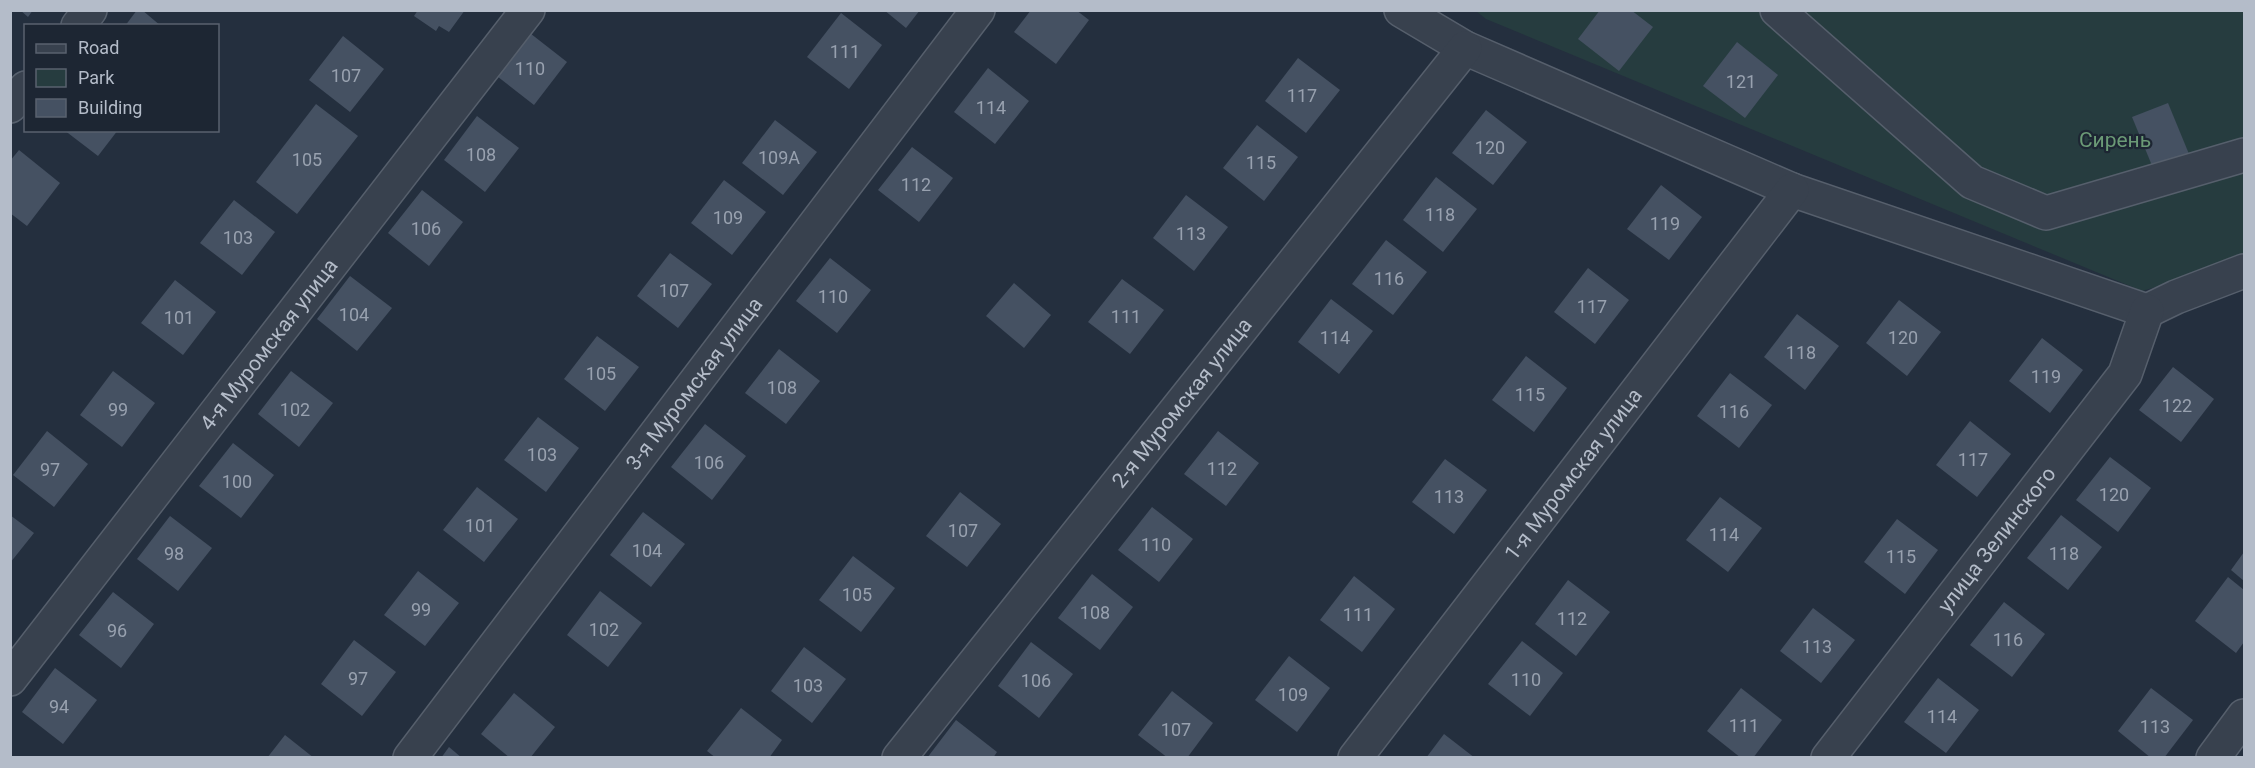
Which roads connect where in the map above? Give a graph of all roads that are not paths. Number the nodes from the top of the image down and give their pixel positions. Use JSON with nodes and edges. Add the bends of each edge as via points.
{"nodes":[{"id":1,"x":90,"y":10,"type":"edge"},
{"id":2,"x":528,"y":10,"type":"edge"},
{"id":3,"x":978,"y":10,"type":"edge"},
{"id":4,"x":1401,"y":10,"type":"edge"},
{"id":5,"x":1777,"y":10,"type":"edge"},
{"id":6,"x":80,"y":24,"type":"edge"},
{"id":7,"x":1465,"y":48,"type":"junction"},
{"id":8,"x":24,"y":90,"type":"edge"},
{"id":9,"x":10,"y":106,"type":"edge"},
{"id":10,"x":2244,"y":155,"type":"edge"},
{"id":11,"x":1792,"y":190,"type":"junction"},
{"id":12,"x":2244,"y":271,"type":"edge"},
{"id":13,"x":2147,"y":311,"type":"junction"},
{"id":14,"x":10,"y":679,"type":"edge"},
{"id":15,"x":2244,"y":716,"type":"edge"},
{"id":16,"x":410,"y":758,"type":"edge"},
{"id":17,"x":899,"y":758,"type":"edge"},
{"id":18,"x":1355,"y":758,"type":"edge"},
{"id":19,"x":1828,"y":758,"type":"edge"},
{"id":20,"x":2213,"y":758,"type":"edge"}],
"edges":[{"from":1,"to":6,"type":"street"},
{"from":2,"to":14,"type":"street","name":"4-я Муромская улица"},
{"from":3,"to":16,"type":"street","name":"3-я Муромская улица"},
{"from":4,"to":7,"type":"street"},
{"from":5,"to":10,"type":"street","via":[[1972,182],[2046,213]]},
{"from":7,"to":11,"type":"street"},
{"from":7,"to":17,"type":"street","name":"2-я Муромская улица"},
{"from":8,"to":9,"type":"street"},
{"from":11,"to":13,"type":"street"},
{"from":11,"to":18,"type":"street","name":"1-я Муромская улица"},
{"from":12,"to":13,"type":"street"},
{"from":13,"to":19,"type":"street","name":"улица Зелинского","via":[[2125,374]]},
{"from":15,"to":20,"type":"street"}]}
